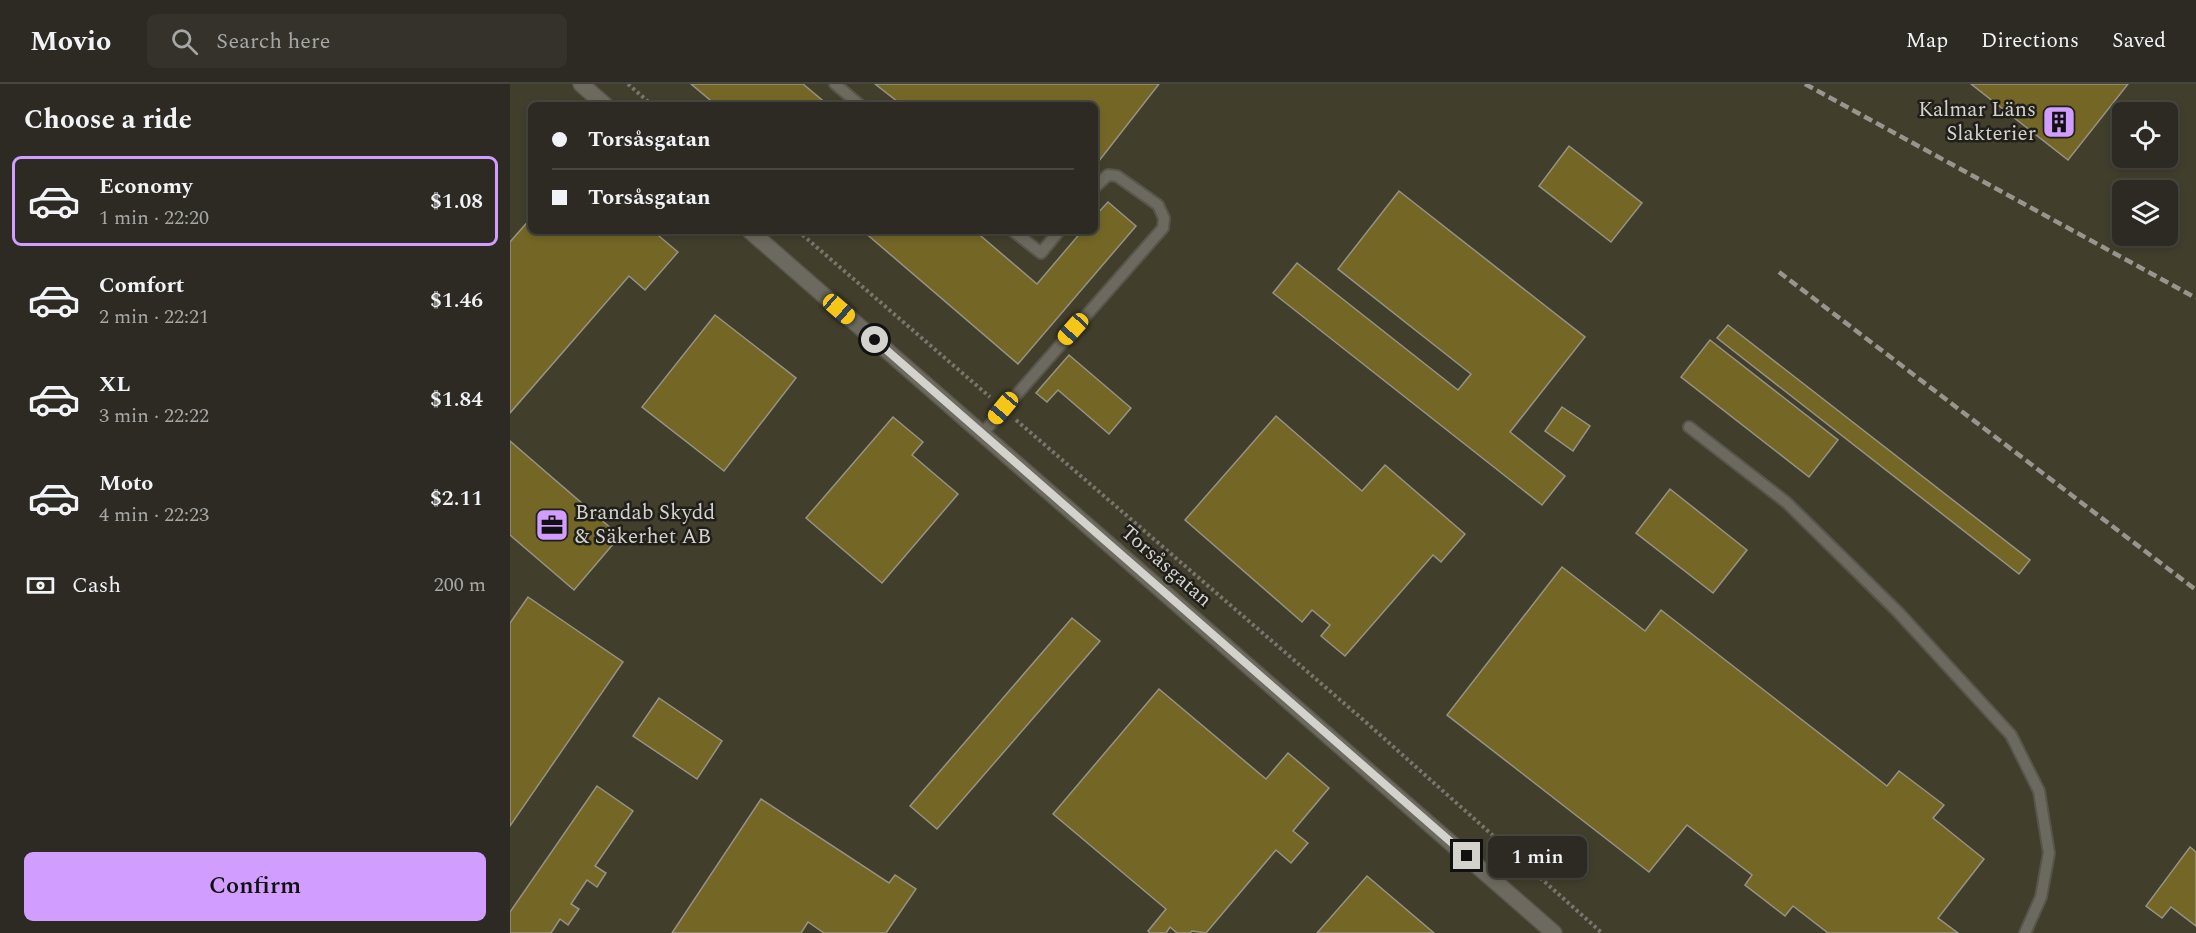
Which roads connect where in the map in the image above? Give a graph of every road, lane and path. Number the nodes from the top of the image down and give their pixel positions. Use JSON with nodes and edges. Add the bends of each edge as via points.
{"nodes":[{"id":1,"x":581,"y":84,"type":"edge"},
{"id":2,"x":628,"y":84,"type":"edge"},
{"id":3,"x":835,"y":84,"type":"edge"},
{"id":4,"x":602,"y":102,"type":"edge"},
{"id":5,"x":649,"y":102,"type":"edge"},
{"id":6,"x":856,"y":102,"type":"edge"},
{"id":7,"x":1098,"y":184,"type":"edge"},
{"id":8,"x":753,"y":234,"type":"edge"},
{"id":9,"x":801,"y":234,"type":"edge"},
{"id":10,"x":1017,"y":234,"type":"edge"},
{"id":11,"x":1057,"y":234,"type":"edge"},
{"id":12,"x":1003,"y":408,"type":"junction"},
{"id":13,"x":1689,"y":427,"type":"dead end"},
{"id":14,"x":982,"y":434,"type":"junction"},
{"id":15,"x":1554,"y":933,"type":"edge"},
{"id":16,"x":1602,"y":933,"type":"edge"},
{"id":17,"x":2025,"y":933,"type":"edge"}],
"edges":[{"from":1,"to":4,"type":"street"},
{"from":2,"to":5,"type":"path"},
{"from":3,"to":6,"type":"lane"},
{"from":7,"to":12,"type":"lane","via":[[1108,175],[1118,176],[1158,205],[1164,218],[1162,228]]},
{"from":8,"to":14,"type":"street","name":"Torsåsgatan"},
{"from":9,"to":12,"type":"path"},
{"from":10,"to":11,"type":"lane","via":[[1041,253]]},
{"from":12,"to":14,"type":"lane"},
{"from":12,"to":16,"type":"path"},
{"from":13,"to":17,"type":"lane","via":[[1786,502],[1898,612],[2011,735],[2039,791],[2049,853],[2042,897]]},
{"from":14,"to":15,"type":"street","name":"Torsåsgatan"}]}
